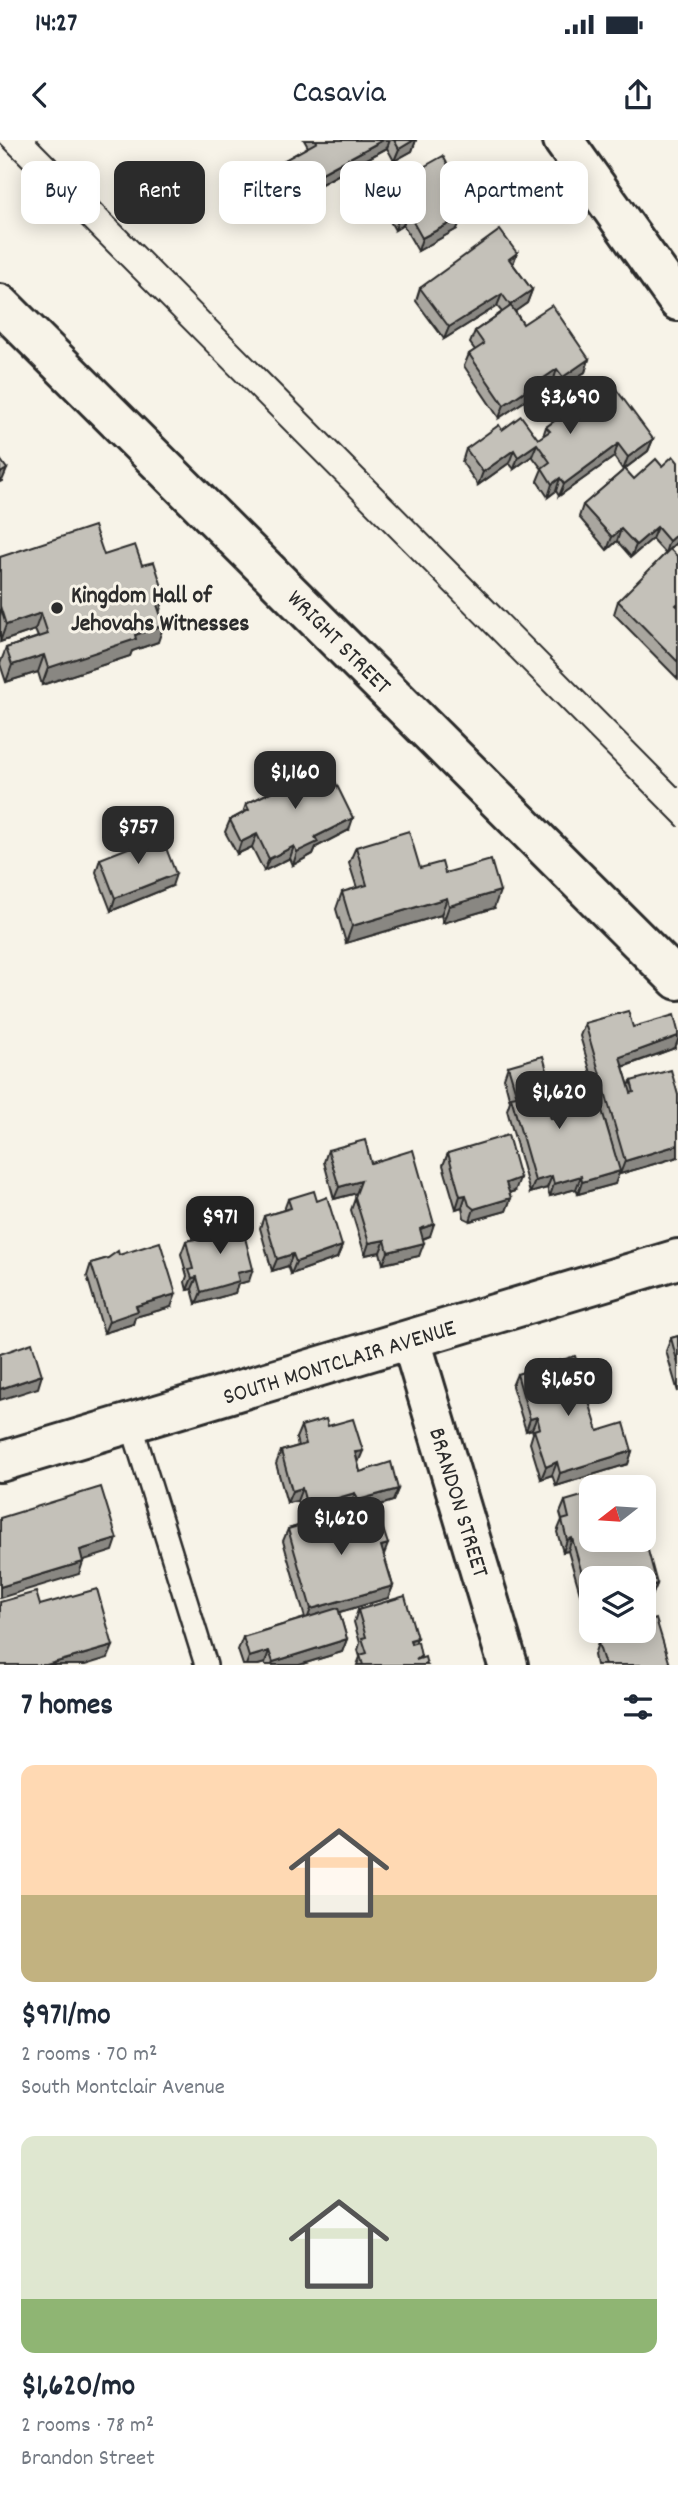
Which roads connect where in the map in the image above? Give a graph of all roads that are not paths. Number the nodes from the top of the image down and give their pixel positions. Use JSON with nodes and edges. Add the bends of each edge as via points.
{"nodes":[{"id":1,"x":563,"y":140,"type":"edge"},
{"id":2,"x":678,"y":301,"type":"edge"},
{"id":3,"x":0,"y":304,"type":"edge"},
{"id":4,"x":678,"y":980,"type":"edge"},
{"id":5,"x":678,"y":1259,"type":"edge"},
{"id":6,"x":411,"y":1340,"type":"junction"},
{"id":7,"x":131,"y":1423,"type":"junction"},
{"id":8,"x":0,"y":1462,"type":"edge"},
{"id":9,"x":206,"y":1665,"type":"edge"},
{"id":10,"x":508,"y":1665,"type":"edge"}],
"edges":[{"from":1,"to":2,"type":"street"},
{"from":3,"to":4,"type":"street","name":"WRIGHT STREET"},
{"from":5,"to":6,"type":"street","name":"SOUTH MONTCLAIR AVENUE"},
{"from":6,"to":7,"type":"street","name":"SOUTH MONTCLAIR AVENUE"},
{"from":6,"to":10,"type":"street","name":"BRANDON STREET"},
{"from":7,"to":8,"type":"street","name":"SOUTH MONTCLAIR AVENUE"},
{"from":7,"to":9,"type":"lane"}]}
